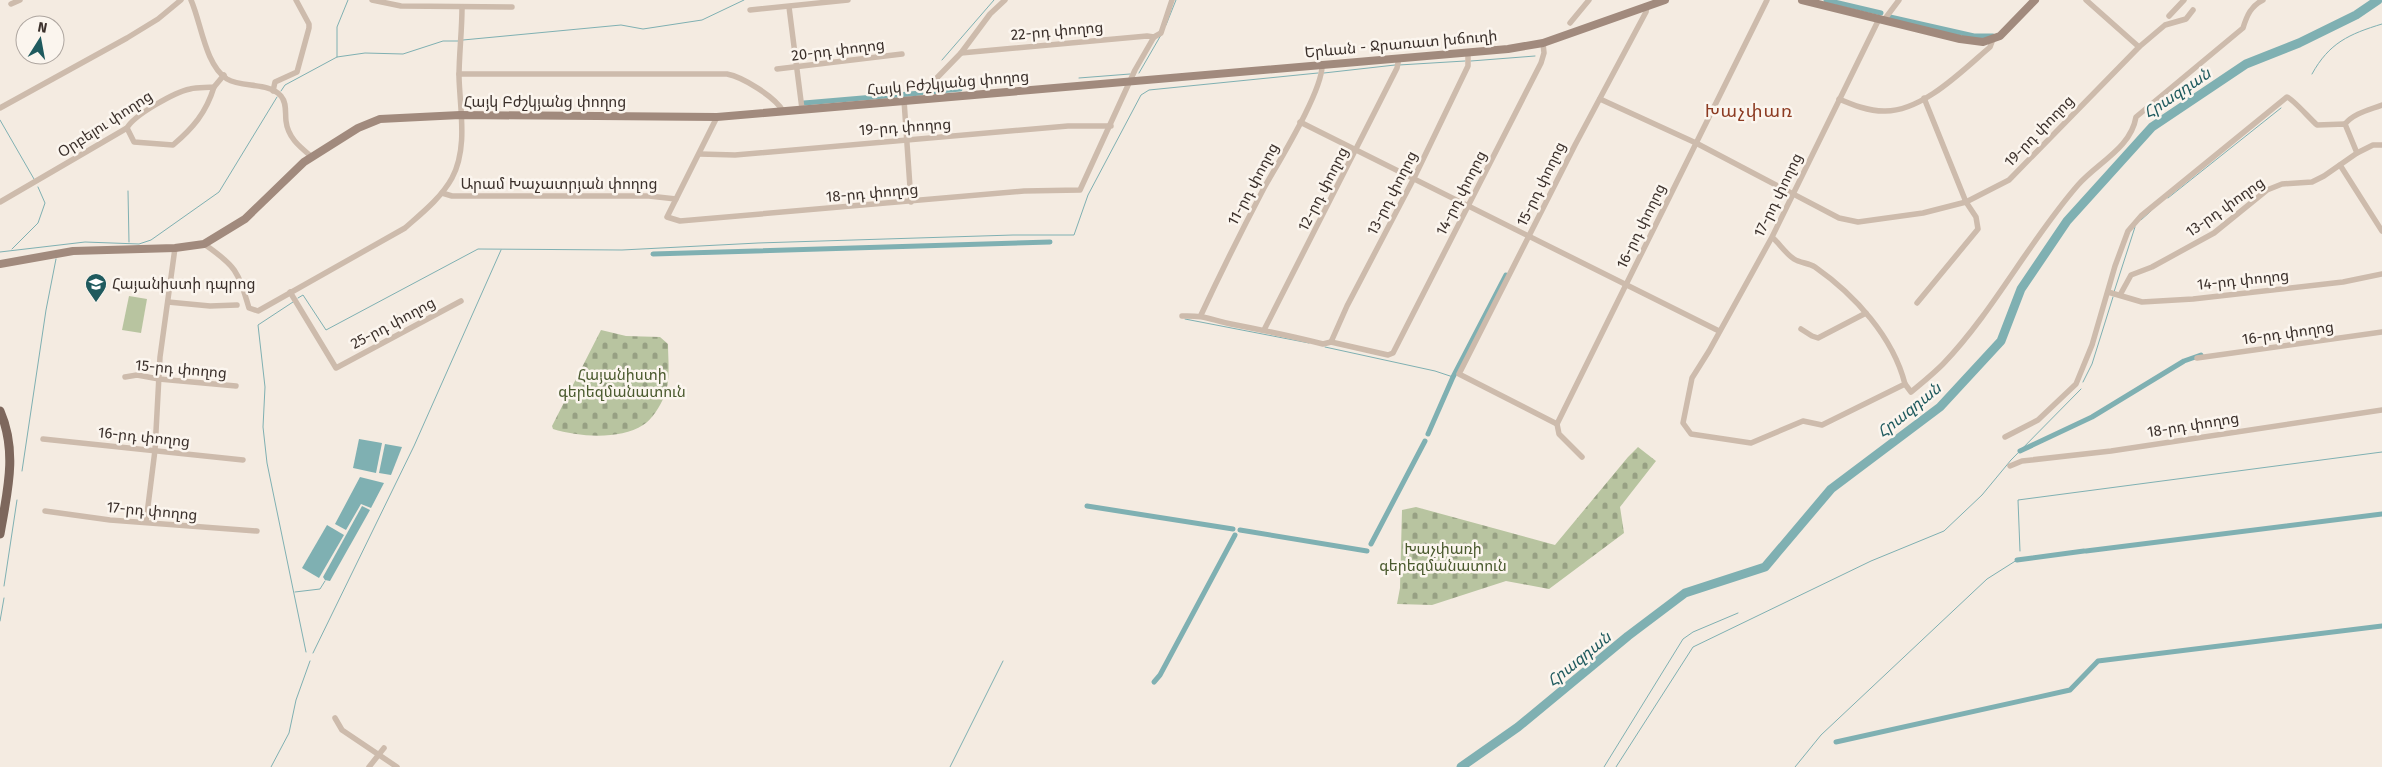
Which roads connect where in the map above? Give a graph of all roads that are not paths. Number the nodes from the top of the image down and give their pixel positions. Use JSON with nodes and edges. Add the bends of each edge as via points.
{"nodes":[{"id":1,"x":20,"y":0,"type":"edge"},
{"id":2,"x":180,"y":0,"type":"edge"},
{"id":3,"x":191,"y":0,"type":"edge"},
{"id":4,"x":296,"y":0,"type":"edge"},
{"id":5,"x":372,"y":0,"type":"edge"},
{"id":6,"x":848,"y":0,"type":"edge"},
{"id":7,"x":1005,"y":0,"type":"edge"},
{"id":8,"x":1172,"y":0,"type":"edge"},
{"id":9,"x":1589,"y":0,"type":"edge"},
{"id":10,"x":1665,"y":0,"type":"edge"},
{"id":11,"x":1767,"y":0,"type":"edge"},
{"id":12,"x":1802,"y":0,"type":"edge"},
{"id":13,"x":1899,"y":0,"type":"edge"},
{"id":14,"x":2035,"y":0,"type":"edge"},
{"id":15,"x":2086,"y":0,"type":"edge"},
{"id":16,"x":2184,"y":0,"type":"edge"},
{"id":17,"x":2264,"y":0,"type":"edge"},
{"id":18,"x":10,"y":4,"type":"dead end"},
{"id":19,"x":1647,"y":6,"type":"junction"},
{"id":20,"x":512,"y":7,"type":"dead end"},
{"id":21,"x":789,"y":7,"type":"junction"},
{"id":22,"x":462,"y":8,"type":"junction"},
{"id":23,"x":750,"y":10,"type":"dead end"},
{"id":24,"x":2193,"y":10,"type":"dead end"},
{"id":25,"x":2169,"y":16,"type":"dead end"},
{"id":26,"x":1881,"y":19,"type":"junction"},
{"id":27,"x":1570,"y":23,"type":"dead end"},
{"id":28,"x":1154,"y":38,"type":"junction"},
{"id":29,"x":1993,"y":39,"type":"junction"},
{"id":30,"x":1543,"y":43,"type":"junction"},
{"id":31,"x":2139,"y":47,"type":"junction"},
{"id":32,"x":1468,"y":52,"type":"junction"},
{"id":33,"x":961,"y":53,"type":"junction"},
{"id":34,"x":902,"y":54,"type":"dead end"},
{"id":35,"x":1399,"y":59,"type":"junction"},
{"id":36,"x":1322,"y":66,"type":"junction"},
{"id":37,"x":796,"y":68,"type":"junction"},
{"id":38,"x":777,"y":69,"type":"dead end"},
{"id":39,"x":460,"y":74,"type":"junction"},
{"id":40,"x":224,"y":75,"type":"junction"},
{"id":41,"x":1132,"y":80,"type":"junction"},
{"id":42,"x":214,"y":87,"type":"junction"},
{"id":43,"x":273,"y":91,"type":"junction"},
{"id":44,"x":926,"y":98,"type":"junction"},
{"id":45,"x":1924,"y":98,"type":"junction"},
{"id":46,"x":1600,"y":99,"type":"junction"},
{"id":47,"x":1839,"y":99,"type":"junction"},
{"id":48,"x":904,"y":100,"type":"junction"},
{"id":49,"x":2382,"y":106,"type":"edge"},
{"id":50,"x":0,"y":108,"type":"edge"},
{"id":51,"x":802,"y":109,"type":"junction"},
{"id":52,"x":783,"y":111,"type":"junction"},
{"id":53,"x":460,"y":115,"type":"junction"},
{"id":54,"x":717,"y":117,"type":"junction"},
{"id":55,"x":1300,"y":122,"type":"junction"},
{"id":56,"x":2345,"y":124,"type":"junction"},
{"id":57,"x":1111,"y":126,"type":"junction"},
{"id":58,"x":127,"y":128,"type":"junction"},
{"id":59,"x":906,"y":140,"type":"junction"},
{"id":60,"x":1696,"y":143,"type":"junction"},
{"id":61,"x":2382,"y":144,"type":"edge"},
{"id":62,"x":1357,"y":149,"type":"junction"},
{"id":63,"x":2357,"y":153,"type":"junction"},
{"id":64,"x":700,"y":154,"type":"junction"},
{"id":65,"x":312,"y":157,"type":"junction"},
{"id":66,"x":2340,"y":165,"type":"junction"},
{"id":67,"x":1414,"y":178,"type":"junction"},
{"id":68,"x":442,"y":193,"type":"junction"},
{"id":69,"x":1792,"y":193,"type":"junction"},
{"id":70,"x":676,"y":199,"type":"junction"},
{"id":71,"x":0,"y":202,"type":"edge"},
{"id":72,"x":910,"y":202,"type":"junction"},
{"id":73,"x":1966,"y":202,"type":"junction"},
{"id":74,"x":1468,"y":206,"type":"junction"},
{"id":75,"x":2382,"y":231,"type":"edge"},
{"id":76,"x":1530,"y":236,"type":"junction"},
{"id":77,"x":1772,"y":237,"type":"junction"},
{"id":78,"x":204,"y":244,"type":"junction"},
{"id":79,"x":176,"y":248,"type":"junction"},
{"id":80,"x":0,"y":264,"type":"edge"},
{"id":81,"x":2382,"y":274,"type":"edge"},
{"id":82,"x":1626,"y":285,"type":"junction"},
{"id":83,"x":290,"y":292,"type":"junction"},
{"id":84,"x":2108,"y":292,"type":"junction"},
{"id":85,"x":2120,"y":295,"type":"junction"},
{"id":86,"x":461,"y":301,"type":"dead end"},
{"id":87,"x":168,"y":302,"type":"junction"},
{"id":88,"x":1917,"y":303,"type":"dead end"},
{"id":89,"x":237,"y":305,"type":"dead end"},
{"id":90,"x":1866,"y":313,"type":"junction"},
{"id":91,"x":1201,"y":315,"type":"junction"},
{"id":92,"x":1182,"y":316,"type":"dead end"},
{"id":93,"x":1801,"y":329,"type":"dead end"},
{"id":94,"x":1264,"y":330,"type":"junction"},
{"id":95,"x":1719,"y":332,"type":"junction"},
{"id":96,"x":2382,"y":332,"type":"edge"},
{"id":97,"x":1331,"y":342,"type":"junction"},
{"id":98,"x":2197,"y":358,"type":"dead end"},
{"id":99,"x":125,"y":376,"type":"dead end"},
{"id":100,"x":159,"y":379,"type":"junction"},
{"id":101,"x":1905,"y":384,"type":"junction"},
{"id":102,"x":236,"y":386,"type":"dead end"},
{"id":103,"x":2382,"y":410,"type":"edge"},
{"id":104,"x":0,"y":411,"type":"edge"},
{"id":105,"x":1557,"y":424,"type":"junction"},
{"id":106,"x":2005,"y":437,"type":"dead end"},
{"id":107,"x":42,"y":439,"type":"dead end"},
{"id":108,"x":155,"y":450,"type":"junction"},
{"id":109,"x":1582,"y":457,"type":"dead end"},
{"id":110,"x":243,"y":460,"type":"dead end"},
{"id":111,"x":2010,"y":466,"type":"dead end"},
{"id":112,"x":45,"y":511,"type":"dead end"},
{"id":113,"x":146,"y":522,"type":"junction"},
{"id":114,"x":257,"y":531,"type":"dead end"},
{"id":115,"x":0,"y":534,"type":"edge"},
{"id":116,"x":335,"y":718,"type":"dead end"},
{"id":117,"x":384,"y":748,"type":"dead end"},
{"id":118,"x":378,"y":754,"type":"junction"},
{"id":119,"x":369,"y":767,"type":"edge"},
{"id":120,"x":397,"y":767,"type":"edge"}],
"edges":[{"from":1,"to":18,"type":"street"},
{"from":2,"to":50,"type":"street","via":[[158,19]]},
{"from":3,"to":40,"type":"street","via":[[209,53]]},
{"from":4,"to":43,"type":"street","via":[[309,24],[298,72],[275,82]]},
{"from":5,"to":22,"type":"street","via":[[401,6]]},
{"from":6,"to":21,"type":"street"},
{"from":7,"to":33,"type":"street","via":[[990,14]]},
{"from":8,"to":28,"type":"street","via":[[1161,33]]},
{"from":9,"to":27,"type":"street"},
{"from":10,"to":19,"type":"main road","name":"Երևան - Ջրառատ խճուղի"},
{"from":11,"to":60,"type":"street","name":"16-րդ փողոց"},
{"from":12,"to":26,"type":"main road"},
{"from":13,"to":26,"type":"street","name":"17-րդ փողոց"},
{"from":14,"to":29,"type":"main road","via":[[2000,36]]},
{"from":15,"to":31,"type":"street"},
{"from":16,"to":25,"type":"street"},
{"from":17,"to":101,"type":"street","via":[[2247,15],[2242,28],[2136,118],[2131,135],[2085,176],[2065,199],[1991,304],[1943,364],[1911,392]]},
{"from":19,"to":30,"type":"main road","name":"Երևան - Ջրառատ խճուղի"},
{"from":19,"to":46,"type":"street","name":"15-րդ փողոց"},
{"from":20,"to":22,"type":"street"},
{"from":21,"to":23,"type":"street"},
{"from":21,"to":37,"type":"street"},
{"from":22,"to":39,"type":"street","name":"Արամ Խաչատրյան փողոց"},
{"from":24,"to":31,"type":"street","name":"19-րդ փողոց","via":[[2186,19],[2165,25]]},
{"from":26,"to":29,"type":"main road","via":[[1960,39],[1983,42]]},
{"from":26,"to":47,"type":"street","name":"17-րդ փողոց"},
{"from":28,"to":33,"type":"street","name":"22-րդ փողոց","via":[[1147,36]]},
{"from":28,"to":41,"type":"street"},
{"from":29,"to":45,"type":"street","via":[[1990,48],[1945,86]]},
{"from":30,"to":32,"type":"main road","name":"Երևան - Ջրառատ խճուղի"},
{"from":30,"to":74,"type":"street","name":"14-րդ փողոց","via":[[1541,63]]},
{"from":31,"to":73,"type":"street","name":"19-րդ փողոց","via":[[2009,180]]},
{"from":32,"to":35,"type":"main road","name":"Երևան - Ջրառատ խճուղի"},
{"from":32,"to":67,"type":"street","name":"13-րդ փողոց","via":[[1468,66]]},
{"from":33,"to":44,"type":"street","via":[[929,86]]},
{"from":34,"to":37,"type":"street","name":"20-րդ փողոց"},
{"from":35,"to":36,"type":"main road","name":"Երևան - Ջրառատ խճուղի"},
{"from":35,"to":62,"type":"street","name":"12-րդ փողոց"},
{"from":36,"to":41,"type":"main road","name":"Երևան - Ջրառատ խճուղի"},
{"from":36,"to":55,"type":"street","name":"11-րդ փողոց","via":[[1322,76]]},
{"from":37,"to":38,"type":"street","name":"20-րդ փողոց"},
{"from":37,"to":51,"type":"street"},
{"from":39,"to":52,"type":"street","via":[[727,74],[736,76],[778,103]]},
{"from":39,"to":53,"type":"street","name":"Արամ Խաչատրյան փողոց"},
{"from":40,"to":42,"type":"street"},
{"from":40,"to":43,"type":"street","via":[[227,79]]},
{"from":41,"to":44,"type":"main road","name":"Հայկ Բժշկյանց փողոց"},
{"from":41,"to":57,"type":"street"},
{"from":42,"to":58,"type":"street","name":"Օրբելու փողոց","via":[[180,93],[132,120]]},
{"from":42,"to":58,"type":"street","via":[[204,112],[173,145],[134,142]]},
{"from":43,"to":65,"type":"street","via":[[283,98],[288,131],[298,146]]},
{"from":44,"to":48,"type":"main road","name":"Հայկ Բժշկյանց փողոց"},
{"from":45,"to":47,"type":"street","via":[[1911,106],[1886,111]]},
{"from":45,"to":73,"type":"street"},
{"from":46,"to":60,"type":"street","name":"19-րդ փողոց"},
{"from":46,"to":76,"type":"street","name":"15-րդ փողոց"},
{"from":47,"to":69,"type":"street","name":"17-րդ փողոց"},
{"from":48,"to":51,"type":"main road","name":"Հայկ Բժշկյանց փողոց"},
{"from":48,"to":59,"type":"street"},
{"from":49,"to":56,"type":"street","via":[[2358,114]]},
{"from":51,"to":52,"type":"main road","name":"Հայկ Բժշկյանց փողոց"},
{"from":52,"to":54,"type":"main road","name":"Հայկ Բժշկյանց փողոց"},
{"from":53,"to":54,"type":"main road","name":"Հայկ Բժշկյանց փողոց"},
{"from":53,"to":65,"type":"main road","name":"Հայկ Բժշկյանց փողոց","via":[[380,118]]},
{"from":53,"to":68,"type":"street","name":"Արամ Խաչատրյան փողոց","via":[[460,152],[452,178]]},
{"from":54,"to":64,"type":"street"},
{"from":55,"to":62,"type":"street"},
{"from":55,"to":91,"type":"street","name":"11-րդ փողոց","via":[[1220,272]]},
{"from":56,"to":63,"type":"street"},
{"from":56,"to":84,"type":"street","via":[[2317,125],[2287,97],[2141,216],[2128,231]]},
{"from":57,"to":59,"type":"street","name":"19-րդ փողոց","via":[[1068,126]]},
{"from":57,"to":72,"type":"street","name":"18-րդ փողոց","via":[[1080,190]]},
{"from":58,"to":71,"type":"street","name":"Օրբելու փողոց"},
{"from":59,"to":64,"type":"street","name":"19-րդ փողոց","via":[[735,155]]},
{"from":59,"to":72,"type":"street"},
{"from":60,"to":69,"type":"street","name":"19-րդ փողոց"},
{"from":60,"to":82,"type":"street","name":"16-րդ փողոց"},
{"from":61,"to":63,"type":"street","name":"13-րդ փողոց"},
{"from":62,"to":67,"type":"street"},
{"from":62,"to":94,"type":"street","name":"12-րդ փողոց"},
{"from":63,"to":66,"type":"street","name":"13-րդ փողոց"},
{"from":64,"to":70,"type":"street"},
{"from":65,"to":78,"type":"main road","name":"Հայկ Բժշկյանց փողոց","via":[[245,219]]},
{"from":66,"to":75,"type":"street"},
{"from":66,"to":85,"type":"street","name":"13-րդ փողոց","via":[[2312,182],[2282,184],[2267,190],[2214,234],[2131,275]]},
{"from":67,"to":74,"type":"street"},
{"from":67,"to":97,"type":"street","name":"13-րդ փողոց"},
{"from":68,"to":70,"type":"street","name":"Արամ Խաչատրյան փողոց","via":[[452,196],[649,196]]},
{"from":68,"to":83,"type":"street","name":"Արամ Խաչատրյան փողոց","via":[[405,228]]},
{"from":69,"to":73,"type":"street","name":"19-րդ փողոց","via":[[1839,218],[1858,222],[1923,213]]},
{"from":69,"to":77,"type":"street","name":"17-րդ փողոց"},
{"from":70,"to":72,"type":"street","name":"18-րդ փողոց","via":[[666,217],[680,221]]},
{"from":73,"to":88,"type":"street","via":[[1976,217],[1978,229]]},
{"from":74,"to":76,"type":"street"},
{"from":74,"to":97,"type":"street","name":"14-րդ փողոց","via":[[1393,354],[1388,356]]},
{"from":76,"to":82,"type":"street"},
{"from":76,"to":105,"type":"street","name":"15-րդ փողոց","via":[[1459,374]]},
{"from":77,"to":90,"type":"street","via":[[1793,258],[1813,266],[1848,293]]},
{"from":77,"to":95,"type":"street","name":"17-րդ փողոց"},
{"from":78,"to":79,"type":"main road","name":"Հայկ Բժշկյանց փողոց"},
{"from":78,"to":83,"type":"street","name":"Արամ Խաչատրյան փողոց","via":[[236,271],[251,310],[258,311]]},
{"from":79,"to":80,"type":"main road","name":"Հայկ Բժշկյանց փողոց","via":[[73,251]]},
{"from":79,"to":87,"type":"street"},
{"from":81,"to":85,"type":"street","name":"14-րդ փողոց","via":[[2343,282],[2193,299],[2142,302]]},
{"from":82,"to":95,"type":"street"},
{"from":82,"to":105,"type":"street","name":"16-րդ փողոց"},
{"from":83,"to":86,"type":"street","name":"25-րդ փողոց","via":[[336,368]]},
{"from":84,"to":85,"type":"street","name":"14-րդ փողոց"},
{"from":84,"to":106,"type":"street","via":[[2076,384],[2038,420]]},
{"from":87,"to":89,"type":"street"},
{"from":87,"to":100,"type":"street"},
{"from":90,"to":93,"type":"street","via":[[1818,338]]},
{"from":90,"to":101,"type":"street","via":[[1900,364]]},
{"from":91,"to":92,"type":"street"},
{"from":91,"to":94,"type":"street"},
{"from":94,"to":97,"type":"street","via":[[1323,344]]},
{"from":95,"to":101,"type":"street","name":"17-րդ փողոց","via":[[1692,378],[1683,423],[1691,434],[1751,443],[1803,421],[1822,425]]},
{"from":96,"to":98,"type":"street","name":"16-րդ փողոց"},
{"from":99,"to":100,"type":"street","name":"15-րդ փողոց"},
{"from":100,"to":102,"type":"street","name":"15-րդ փողոց"},
{"from":100,"to":108,"type":"street"},
{"from":103,"to":111,"type":"street","name":"18-րդ փողոց","via":[[2111,451],[2022,461]]},
{"from":104,"to":115,"type":"main road","via":[[11,456]]},
{"from":105,"to":109,"type":"street","via":[[1562,438]]},
{"from":107,"to":108,"type":"street","name":"16-րդ փողոց"},
{"from":108,"to":110,"type":"street","name":"16-րդ փողոց"},
{"from":108,"to":113,"type":"street"},
{"from":112,"to":113,"type":"street","name":"17-րդ փողոց"},
{"from":113,"to":114,"type":"street","name":"17-րդ փողոց"},
{"from":116,"to":118,"type":"street","via":[[342,730]]},
{"from":117,"to":118,"type":"street"},
{"from":118,"to":119,"type":"street"},
{"from":118,"to":120,"type":"street"}]}
